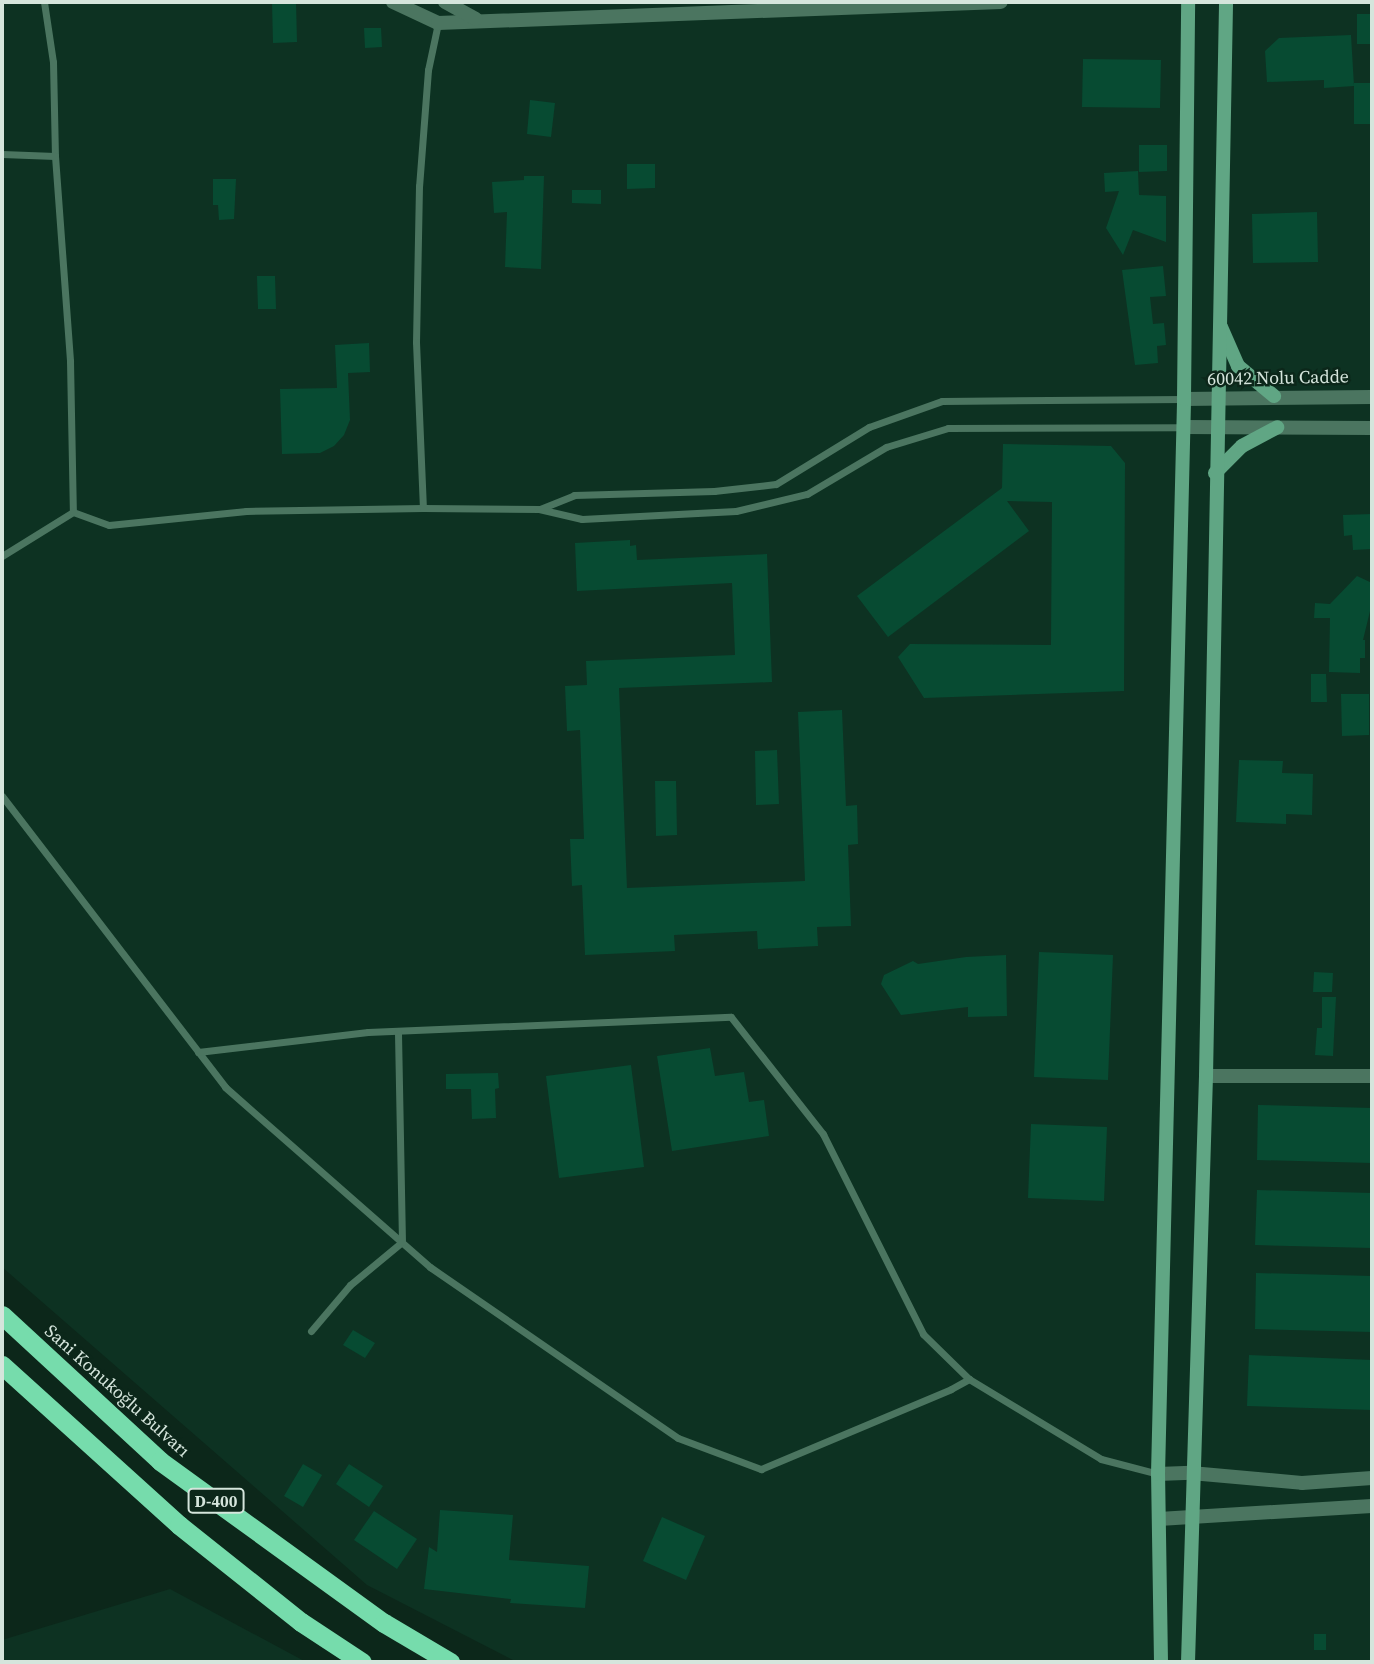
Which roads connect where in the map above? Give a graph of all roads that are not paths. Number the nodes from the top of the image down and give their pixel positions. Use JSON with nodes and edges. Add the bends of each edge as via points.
{"nodes":[{"id":1,"x":44,"y":2,"type":"edge"},
{"id":2,"x":393,"y":2,"type":"edge"},
{"id":3,"x":445,"y":2,"type":"edge"},
{"id":4,"x":1001,"y":2,"type":"edge"},
{"id":5,"x":1188,"y":2,"type":"edge"},
{"id":6,"x":1226,"y":2,"type":"edge"},
{"id":7,"x":477,"y":19,"type":"junction"},
{"id":8,"x":438,"y":23,"type":"junction"},
{"id":9,"x":2,"y":154,"type":"edge"},
{"id":10,"x":55,"y":156,"type":"junction"},
{"id":11,"x":1219,"y":323,"type":"junction"},
{"id":12,"x":1274,"y":396,"type":"junction"},
{"id":13,"x":1372,"y":397,"type":"edge"},
{"id":14,"x":1217,"y":398,"type":"junction"},
{"id":15,"x":1184,"y":399,"type":"junction"},
{"id":16,"x":1184,"y":427,"type":"junction"},
{"id":17,"x":1216,"y":427,"type":"junction"},
{"id":18,"x":1277,"y":427,"type":"junction"},
{"id":19,"x":1372,"y":428,"type":"edge"},
{"id":20,"x":1216,"y":473,"type":"junction"},
{"id":21,"x":423,"y":508,"type":"junction"},
{"id":22,"x":539,"y":509,"type":"junction"},
{"id":23,"x":73,"y":512,"type":"junction"},
{"id":24,"x":2,"y":556,"type":"edge"},
{"id":25,"x":2,"y":796,"type":"edge"},
{"id":26,"x":398,"y":1031,"type":"junction"},
{"id":27,"x":198,"y":1052,"type":"junction"},
{"id":28,"x":1206,"y":1076,"type":"junction"},
{"id":29,"x":1372,"y":1076,"type":"edge"},
{"id":30,"x":402,"y":1242,"type":"junction"},
{"id":31,"x":2,"y":1315,"type":"edge"},
{"id":32,"x":311,"y":1331,"type":"dead end"},
{"id":33,"x":2,"y":1365,"type":"edge"},
{"id":34,"x":969,"y":1379,"type":"junction"},
{"id":35,"x":1191,"y":1473,"type":"junction"},
{"id":36,"x":1158,"y":1474,"type":"junction"},
{"id":37,"x":1372,"y":1478,"type":"edge"},
{"id":38,"x":1372,"y":1506,"type":"edge"},
{"id":39,"x":1159,"y":1519,"type":"junction"},
{"id":40,"x":1190,"y":1519,"type":"junction"},
{"id":41,"x":362,"y":1662,"type":"edge"},
{"id":42,"x":450,"y":1662,"type":"edge"},
{"id":43,"x":1161,"y":1662,"type":"edge"},
{"id":44,"x":1188,"y":1662,"type":"edge"}],
"edges":[{"from":1,"to":10,"type":"lane","via":[[53,62]]},
{"from":2,"to":8,"type":"street"},
{"from":3,"to":7,"type":"street"},
{"from":4,"to":7,"type":"street"},
{"from":5,"to":15,"type":"main road"},
{"from":6,"to":11,"type":"main road"},
{"from":7,"to":8,"type":"street"},
{"from":8,"to":21,"type":"lane","via":[[428,70],[419,186],[416,342]]},
{"from":9,"to":10,"type":"lane"},
{"from":10,"to":23,"type":"lane","via":[[70,361]]},
{"from":11,"to":12,"type":"main road","via":[[1238,366]]},
{"from":11,"to":14,"type":"main road"},
{"from":12,"to":13,"type":"street","name":"60042 Nolu Cadde"},
{"from":12,"to":14,"type":"street","name":"60042 Nolu Cadde"},
{"from":14,"to":15,"type":"street","name":"60042 Nolu Cadde"},
{"from":14,"to":17,"type":"main road"},
{"from":15,"to":16,"type":"main road"},
{"from":15,"to":22,"type":"lane","via":[[942,401],[869,427],[776,484],[714,491],[574,495]]},
{"from":16,"to":17,"type":"street"},
{"from":16,"to":22,"type":"lane","via":[[948,428],[886,447],[807,494],[736,511],[582,519]]},
{"from":16,"to":36,"type":"main road"},
{"from":17,"to":18,"type":"street"},
{"from":17,"to":20,"type":"main road"},
{"from":18,"to":19,"type":"street"},
{"from":18,"to":20,"type":"main road","via":[[1242,446]]},
{"from":20,"to":28,"type":"main road"},
{"from":21,"to":22,"type":"lane"},
{"from":21,"to":23,"type":"lane","via":[[246,511],[109,525]]},
{"from":23,"to":24,"type":"lane"},
{"from":25,"to":27,"type":"lane"},
{"from":26,"to":27,"type":"lane"},
{"from":26,"to":30,"type":"lane"},
{"from":26,"to":34,"type":"lane","via":[[731,1017],[823,1134],[923,1334]]},
{"from":27,"to":30,"type":"lane","via":[[225,1087]]},
{"from":28,"to":29,"type":"street"},
{"from":28,"to":35,"type":"main road"},
{"from":30,"to":32,"type":"lane","via":[[350,1284]]},
{"from":30,"to":34,"type":"lane","via":[[430,1267],[678,1437],[761,1469]]},
{"from":31,"to":42,"type":"highway","name":"Sani Konukoğlu Bulvarı","number":"D-400","via":[[160,1461],[384,1623]]},
{"from":33,"to":41,"type":"highway","number":"D-400","via":[[179,1525],[301,1622]]},
{"from":34,"to":36,"type":"lane","via":[[1101,1459]]},
{"from":35,"to":36,"type":"street"},
{"from":35,"to":37,"type":"street","via":[[1302,1483]]},
{"from":35,"to":40,"type":"main road"},
{"from":36,"to":39,"type":"main road"},
{"from":38,"to":40,"type":"street"},
{"from":39,"to":40,"type":"street"},
{"from":39,"to":43,"type":"main road"},
{"from":40,"to":44,"type":"main road"}]}
